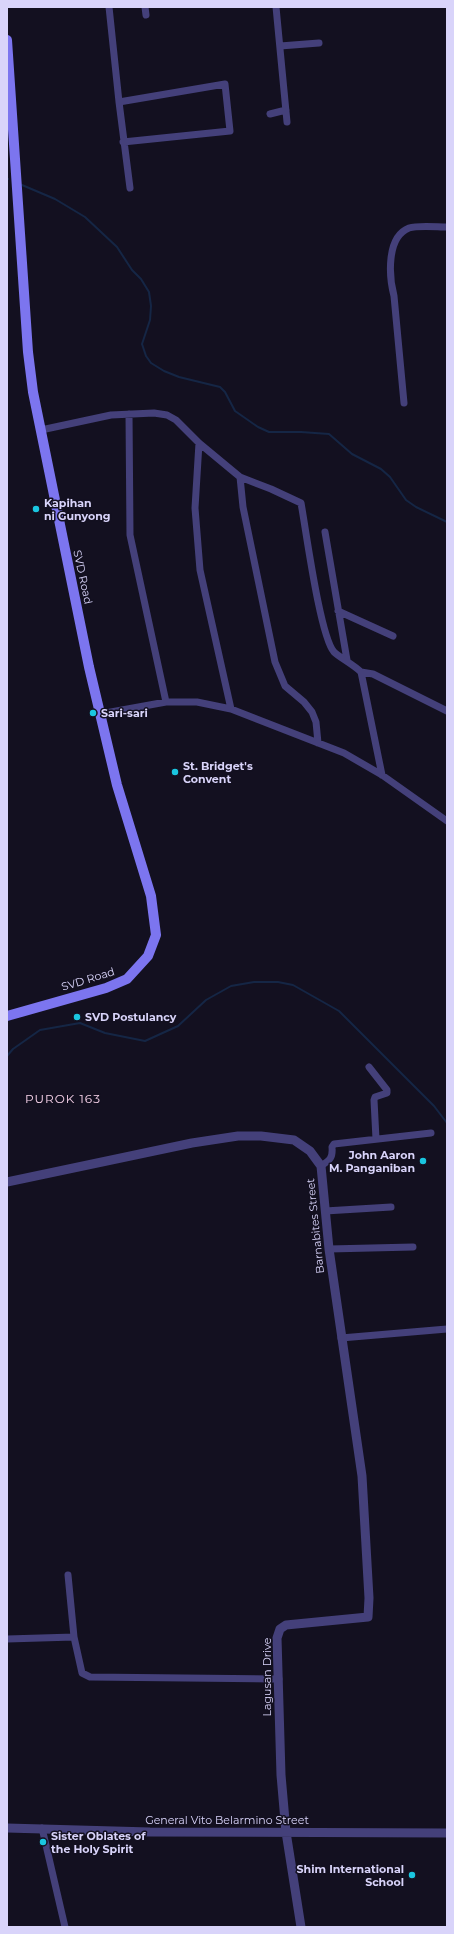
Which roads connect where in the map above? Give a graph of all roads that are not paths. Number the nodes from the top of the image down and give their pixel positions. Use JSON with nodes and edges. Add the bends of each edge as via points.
{"nodes":[{"id":1,"x":109,"y":7,"type":"edge"},
{"id":2,"x":145,"y":7,"type":"edge"},
{"id":3,"x":276,"y":7,"type":"edge"},
{"id":4,"x":146,"y":15,"type":"dead end"},
{"id":5,"x":7,"y":40,"type":"edge"},
{"id":6,"x":319,"y":43,"type":"dead end"},
{"id":7,"x":280,"y":46,"type":"junction"},
{"id":8,"x":119,"y":102,"type":"junction"},
{"id":9,"x":286,"y":110,"type":"junction"},
{"id":10,"x":270,"y":114,"type":"dead end"},
{"id":11,"x":287,"y":122,"type":"dead end"},
{"id":12,"x":124,"y":142,"type":"junction"},
{"id":13,"x":130,"y":188,"type":"dead end"},
{"id":14,"x":447,"y":227,"type":"edge"},
{"id":15,"x":404,"y":403,"type":"dead end"},
{"id":16,"x":129,"y":414,"type":"junction"},
{"id":17,"x":41,"y":430,"type":"junction"},
{"id":18,"x":199,"y":443,"type":"junction"},
{"id":19,"x":240,"y":477,"type":"junction"},
{"id":20,"x":325,"y":532,"type":"dead end"},
{"id":21,"x":338,"y":611,"type":"junction"},
{"id":22,"x":393,"y":636,"type":"dead end"},
{"id":23,"x":347,"y":660,"type":"junction"},
{"id":24,"x":361,"y":672,"type":"junction"},
{"id":25,"x":166,"y":702,"type":"junction"},
{"id":26,"x":231,"y":710,"type":"junction"},
{"id":27,"x":447,"y":711,"type":"edge"},
{"id":28,"x":100,"y":714,"type":"junction"},
{"id":29,"x":318,"y":743,"type":"junction"},
{"id":30,"x":382,"y":775,"type":"junction"},
{"id":31,"x":447,"y":821,"type":"edge"},
{"id":32,"x":7,"y":1016,"type":"edge"},
{"id":33,"x":369,"y":1067,"type":"dead end"},
{"id":34,"x":431,"y":1133,"type":"dead end"},
{"id":35,"x":376,"y":1139,"type":"junction"},
{"id":36,"x":321,"y":1166,"type":"junction"},
{"id":37,"x":7,"y":1182,"type":"edge"},
{"id":38,"x":391,"y":1207,"type":"dead end"},
{"id":39,"x":325,"y":1210,"type":"junction"},
{"id":40,"x":413,"y":1247,"type":"dead end"},
{"id":41,"x":329,"y":1250,"type":"junction"},
{"id":42,"x":447,"y":1328,"type":"edge"},
{"id":43,"x":341,"y":1338,"type":"junction"},
{"id":44,"x":68,"y":1575,"type":"dead end"},
{"id":45,"x":74,"y":1637,"type":"junction"},
{"id":46,"x":7,"y":1639,"type":"edge"},
{"id":47,"x":279,"y":1679,"type":"junction"},
{"id":48,"x":7,"y":1828,"type":"edge"},
{"id":49,"x":42,"y":1828,"type":"junction"},
{"id":50,"x":286,"y":1832,"type":"junction"},
{"id":51,"x":447,"y":1832,"type":"edge"},
{"id":52,"x":65,"y":1927,"type":"edge"},
{"id":53,"x":301,"y":1927,"type":"edge"}],
"edges":[{"from":1,"to":8,"type":"street"},
{"from":2,"to":4,"type":"street"},
{"from":3,"to":7,"type":"street"},
{"from":5,"to":17,"type":"main road","name":"SVD Road","via":[[28,352]]},
{"from":6,"to":7,"type":"street"},
{"from":7,"to":9,"type":"street"},
{"from":8,"to":12,"type":"street"},
{"from":8,"to":12,"type":"street","via":[[225,84],[230,131]]},
{"from":9,"to":10,"type":"street"},
{"from":9,"to":11,"type":"street"},
{"from":12,"to":13,"type":"street"},
{"from":14,"to":15,"type":"street","via":[[410,228],[399,235],[390,260]]},
{"from":16,"to":17,"type":"street","via":[[111,415]]},
{"from":16,"to":18,"type":"street","via":[[167,415],[176,420]]},
{"from":16,"to":25,"type":"street","via":[[130,535]]},
{"from":17,"to":28,"type":"main road","name":"SVD Road"},
{"from":18,"to":19,"type":"street"},
{"from":18,"to":26,"type":"street","via":[[195,508],[200,570]]},
{"from":19,"to":23,"type":"street","via":[[301,503],[322,618],[329,642],[334,652]]},
{"from":19,"to":29,"type":"street","via":[[243,507],[275,662],[285,686],[312,712],[316,722]]},
{"from":20,"to":21,"type":"street"},
{"from":21,"to":22,"type":"street"},
{"from":21,"to":23,"type":"street"},
{"from":23,"to":24,"type":"street"},
{"from":24,"to":27,"type":"street","via":[[373,674]]},
{"from":24,"to":30,"type":"street"},
{"from":25,"to":26,"type":"street","via":[[197,702]]},
{"from":25,"to":28,"type":"street"},
{"from":26,"to":29,"type":"street"},
{"from":28,"to":32,"type":"main road","name":"SVD Road","via":[[116,785],[151,896],[156,935],[148,956],[127,979],[106,988]]},
{"from":29,"to":30,"type":"street","via":[[344,753]]},
{"from":30,"to":31,"type":"street"},
{"from":33,"to":35,"type":"street","via":[[387,1090],[387,1093],[375,1097],[374,1100]]},
{"from":34,"to":35,"type":"street"},
{"from":35,"to":36,"type":"street","via":[[334,1144],[333,1156]]},
{"from":36,"to":37,"type":"street","name":"Barnabites Street","via":[[310,1151],[294,1140],[251,1135],[192,1143]]},
{"from":36,"to":39,"type":"street","name":"Barnabites Street"},
{"from":38,"to":39,"type":"street"},
{"from":39,"to":41,"type":"street","name":"Barnabites Street"},
{"from":40,"to":41,"type":"street"},
{"from":41,"to":43,"type":"street","name":"Barnabites Street"},
{"from":42,"to":43,"type":"street"},
{"from":43,"to":47,"type":"street","name":"Lagusan Drive","via":[[362,1476],[368,1560],[368,1617],[286,1625],[280,1629],[277,1638]]},
{"from":44,"to":45,"type":"street"},
{"from":45,"to":46,"type":"street"},
{"from":45,"to":47,"type":"street","via":[[82,1673],[90,1677]]},
{"from":47,"to":50,"type":"street","name":"Lagusan Drive","via":[[280,1749]]},
{"from":48,"to":49,"type":"street","name":"General Vito Belarmino Street"},
{"from":49,"to":50,"type":"street","name":"General Vito Belarmino Street","via":[[150,1832]]},
{"from":49,"to":52,"type":"street"},
{"from":50,"to":51,"type":"street","name":"General Vito Belarmino Street"},
{"from":50,"to":53,"type":"street","name":"Lagusan Drive"}]}
